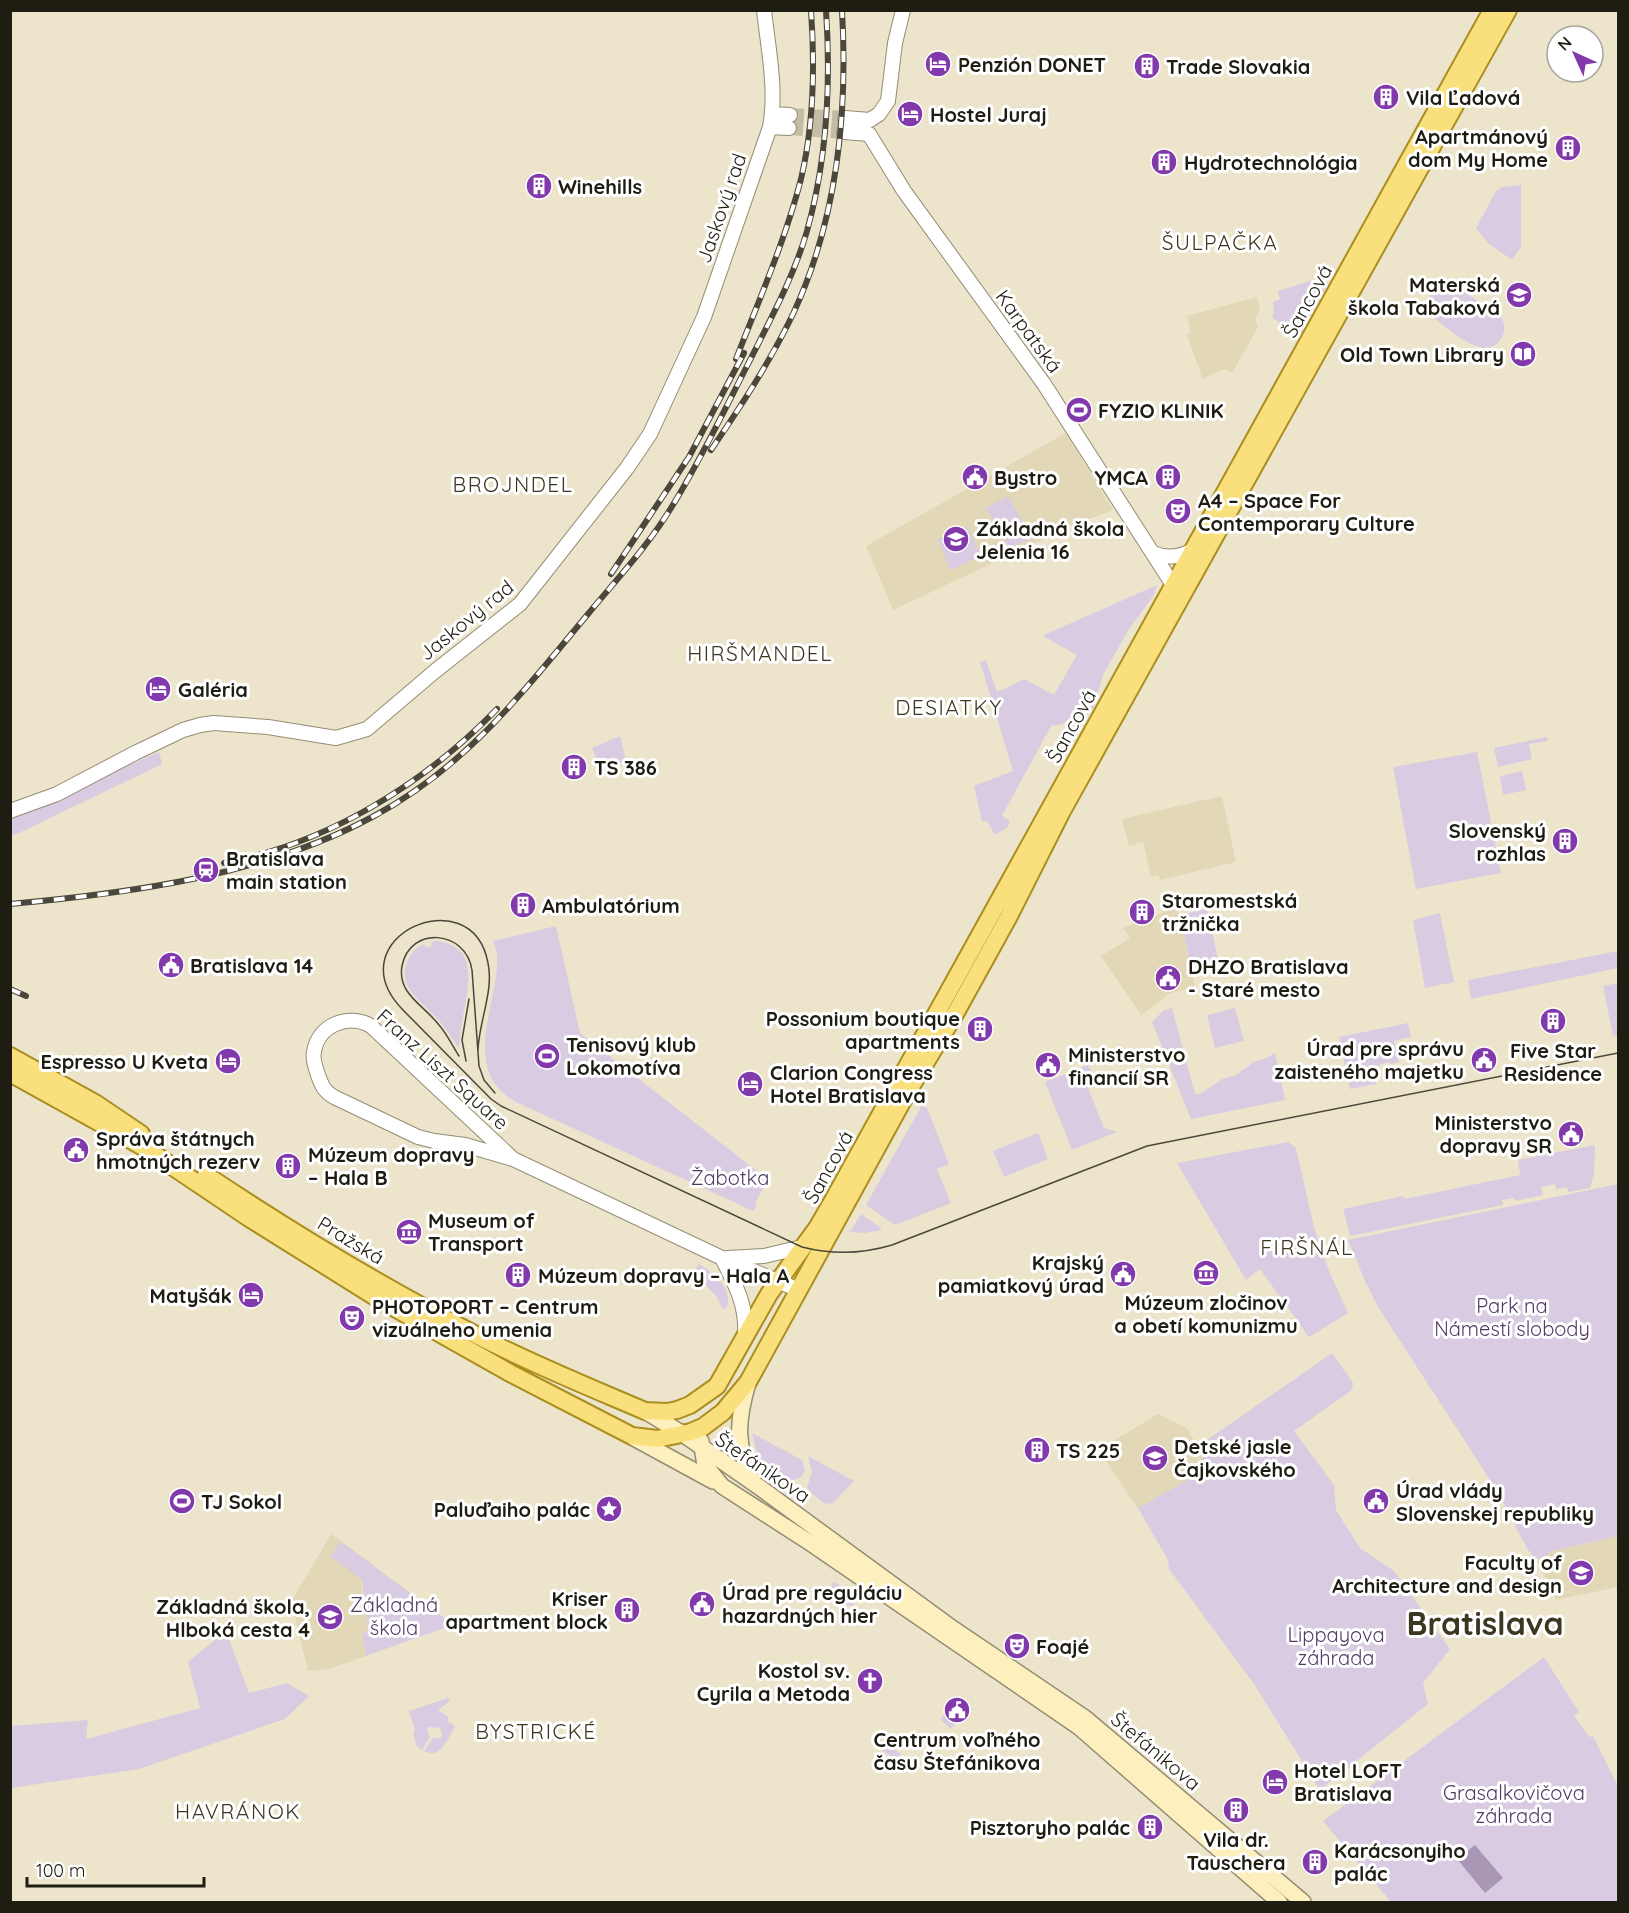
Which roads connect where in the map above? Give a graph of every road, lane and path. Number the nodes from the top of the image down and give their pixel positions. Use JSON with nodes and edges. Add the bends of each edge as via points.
{"nodes":[{"id":1,"x":764,"y":10,"type":"edge"},
{"id":2,"x":1492,"y":10,"type":"edge"},
{"id":3,"x":1508,"y":10,"type":"edge"},
{"id":4,"x":903,"y":12,"type":"edge"},
{"id":5,"x":771,"y":120,"type":"junction"},
{"id":6,"x":789,"y":122,"type":"tunnel mouth"},
{"id":7,"x":845,"y":125,"type":"tunnel mouth"},
{"id":8,"x":870,"y":127,"type":"junction"},
{"id":9,"x":1191,"y":551,"type":"junction"},
{"id":10,"x":1152,"y":553,"type":"junction"},
{"id":11,"x":1177,"y":591,"type":"junction"},
{"id":12,"x":10,"y":811,"type":"edge"},
{"id":13,"x":10,"y":1056,"type":"edge"},
{"id":14,"x":10,"y":1073,"type":"edge"},
{"id":15,"x":513,"y":1159,"type":"junction"},
{"id":16,"x":802,"y":1247,"type":"junction"},
{"id":17,"x":722,"y":1258,"type":"junction"},
{"id":18,"x":778,"y":1281,"type":"junction"},
{"id":19,"x":799,"y":1290,"type":"junction"},
{"id":20,"x":745,"y":1335,"type":"junction"},
{"id":21,"x":748,"y":1382,"type":"junction"},
{"id":22,"x":717,"y":1386,"type":"junction"},
{"id":23,"x":645,"y":1411,"type":"junction"},
{"id":24,"x":703,"y":1426,"type":"junction"},
{"id":25,"x":683,"y":1434,"type":"junction"},
{"id":26,"x":632,"y":1436,"type":"junction"},
{"id":27,"x":700,"y":1446,"type":"junction"},
{"id":28,"x":755,"y":1484,"type":"junction"},
{"id":29,"x":722,"y":1486,"type":"junction"},
{"id":30,"x":1279,"y":1902,"type":"edge"},
{"id":31,"x":1303,"y":1902,"type":"edge"}],
"edges":[{"from":1,"to":5,"type":"street"},
{"from":2,"to":9,"type":"main road","name":"Šancová"},
{"from":3,"to":11,"type":"main road","name":"Šancová"},
{"from":4,"to":8,"type":"street","via":[[888,101]]},
{"from":5,"to":6,"type":"street"},
{"from":5,"to":12,"type":"street","name":"Jaskový rad","via":[[704,317],[650,434],[520,604],[360,732],[336,738],[268,727],[200,725],[164,739],[57,794]]},
{"from":7,"to":8,"type":"street"},
{"from":8,"to":10,"type":"street","name":"Karpatská","via":[[904,191],[1044,384]]},
{"from":9,"to":10,"type":"street","via":[[1174,557]]},
{"from":9,"to":11,"type":"main road","name":"Šancová"},
{"from":10,"to":11,"type":"street","name":"Karpatská"},
{"from":11,"to":16,"type":"main road","name":"Šancová","via":[[842,1185]]},
{"from":11,"to":19,"type":"main road","name":"Šancová","via":[[1003,928],[902,1101]]},
{"from":13,"to":23,"type":"main road","name":"Pražská","via":[[95,1103],[252,1206],[384,1285],[479,1337]]},
{"from":14,"to":26,"type":"main road","name":"Pražská","via":[[145,1148],[378,1298]]},
{"from":15,"to":15,"type":"street","name":"Franz Liszt Square","via":[[365,1023],[337,1022],[316,1043],[313,1057],[321,1083],[334,1097],[426,1140],[465,1145]]},
{"from":15,"to":17,"type":"street","name":"Franz Liszt Square"},
{"from":16,"to":17,"type":"street","name":"Franz Liszt Square","via":[[764,1256]]},
{"from":16,"to":18,"type":"main road","name":"Šancová"},
{"from":17,"to":18,"type":"street","name":"Franz Liszt Square"},
{"from":17,"to":20,"type":"street","via":[[743,1302]]},
{"from":18,"to":19,"type":"street","name":"Franz Liszt Square"},
{"from":18,"to":20,"type":"main road","name":"Šancová"},
{"from":19,"to":21,"type":"main road","name":"Šancová"},
{"from":20,"to":22,"type":"main road","name":"Šancová"},
{"from":21,"to":24,"type":"main road","name":"Šancová","via":[[731,1404]]},
{"from":21,"to":28,"type":"main road","name":"Šancová","via":[[741,1406],[739,1438],[745,1466]]},
{"from":22,"to":23,"type":"main road","name":"Šancová","via":[[678,1410]]},
{"from":22,"to":24,"type":"main road"},
{"from":23,"to":25,"type":"main road","name":"Pražská"},
{"from":24,"to":25,"type":"main road","name":"Šancová"},
{"from":24,"to":27,"type":"main road"},
{"from":25,"to":26,"type":"main road","name":"Pražská","via":[[657,1439]]},
{"from":25,"to":27,"type":"main road","name":"Pražská"},
{"from":26,"to":29,"type":"main road","name":"Pražská"},
{"from":27,"to":28,"type":"main road","name":"Štefánikova"},
{"from":27,"to":29,"type":"main road","name":"Štefánikova","via":[[705,1465]]},
{"from":28,"to":31,"type":"main road","name":"Štefánikova","via":[[952,1628],[1085,1718]]},
{"from":29,"to":30,"type":"main road","name":"Štefánikova","via":[[1079,1727]]}]}
